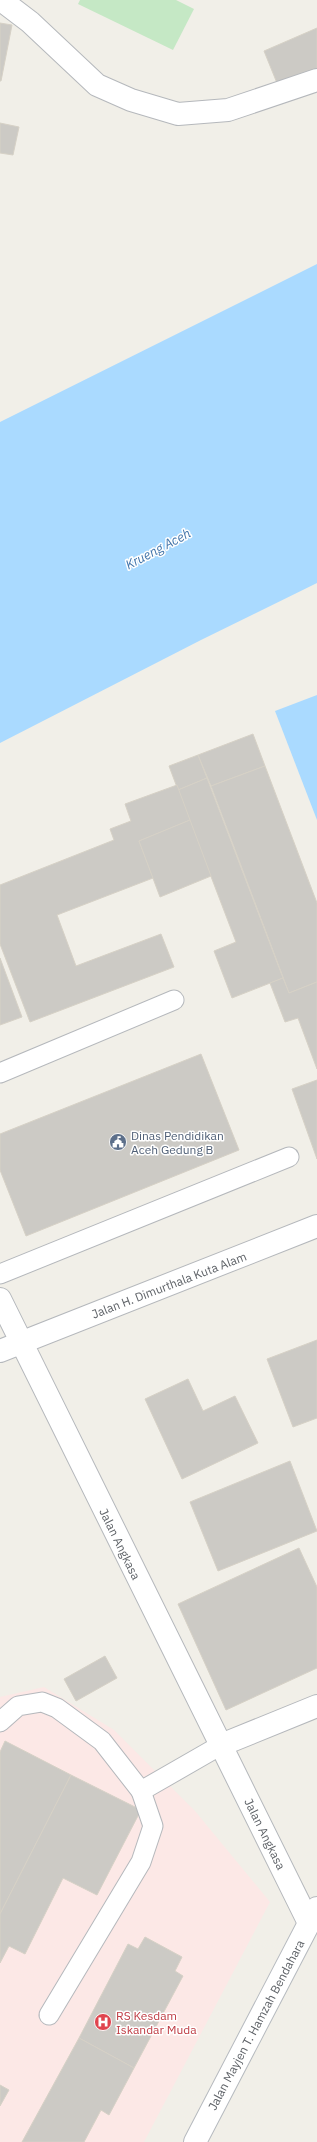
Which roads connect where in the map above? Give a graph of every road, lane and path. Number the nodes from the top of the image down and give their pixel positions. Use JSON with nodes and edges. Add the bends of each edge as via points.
{"nodes":[{"id":1,"x":1,"y":0,"type":"edge"},
{"id":2,"x":317,"y":80,"type":"edge"},
{"id":3,"x":174,"y":1000,"type":"dead end"},
{"id":4,"x":0,"y":1073,"type":"edge"},
{"id":5,"x":289,"y":1156,"type":"dead end"},
{"id":6,"x":317,"y":1226,"type":"edge"},
{"id":7,"x":0,"y":1274,"type":"edge"},
{"id":8,"x":0,"y":1299,"type":"edge"},
{"id":9,"x":20,"y":1343,"type":"junction"},
{"id":10,"x":0,"y":1350,"type":"edge"},
{"id":11,"x":317,"y":1706,"type":"edge"},
{"id":12,"x":0,"y":1722,"type":"edge"},
{"id":13,"x":221,"y":1745,"type":"junction"},
{"id":14,"x":141,"y":1791,"type":"junction"},
{"id":15,"x":313,"y":1915,"type":"edge"},
{"id":16,"x":49,"y":2015,"type":"dead end"},
{"id":17,"x":195,"y":2142,"type":"edge"}],
"edges":[{"from":1,"to":2,"type":"street","via":[[30,22],[97,86],[131,100],[178,114],[228,110]]},
{"from":3,"to":4,"type":"lane"},
{"from":5,"to":7,"type":"lane"},
{"from":6,"to":9,"type":"street","name":"Jalan H. Dimurthala Kuta Alam"},
{"from":8,"to":9,"type":"street","name":"Jalan Angkasa"},
{"from":9,"to":10,"type":"street","name":"Jalan H. Dimurthala Kuta Alam"},
{"from":9,"to":13,"type":"street","name":"Jalan Angkasa"},
{"from":11,"to":13,"type":"street"},
{"from":12,"to":14,"type":"lane","via":[[18,1706],[42,1702],[58,1708],[102,1741]]},
{"from":13,"to":14,"type":"lane"},
{"from":13,"to":15,"type":"street","name":"Jalan Angkasa"},
{"from":14,"to":16,"type":"lane","via":[[153,1826],[141,1862]]},
{"from":15,"to":17,"type":"street","name":"Jalan Mayjen T. Hamzah Bendahara"}]}
